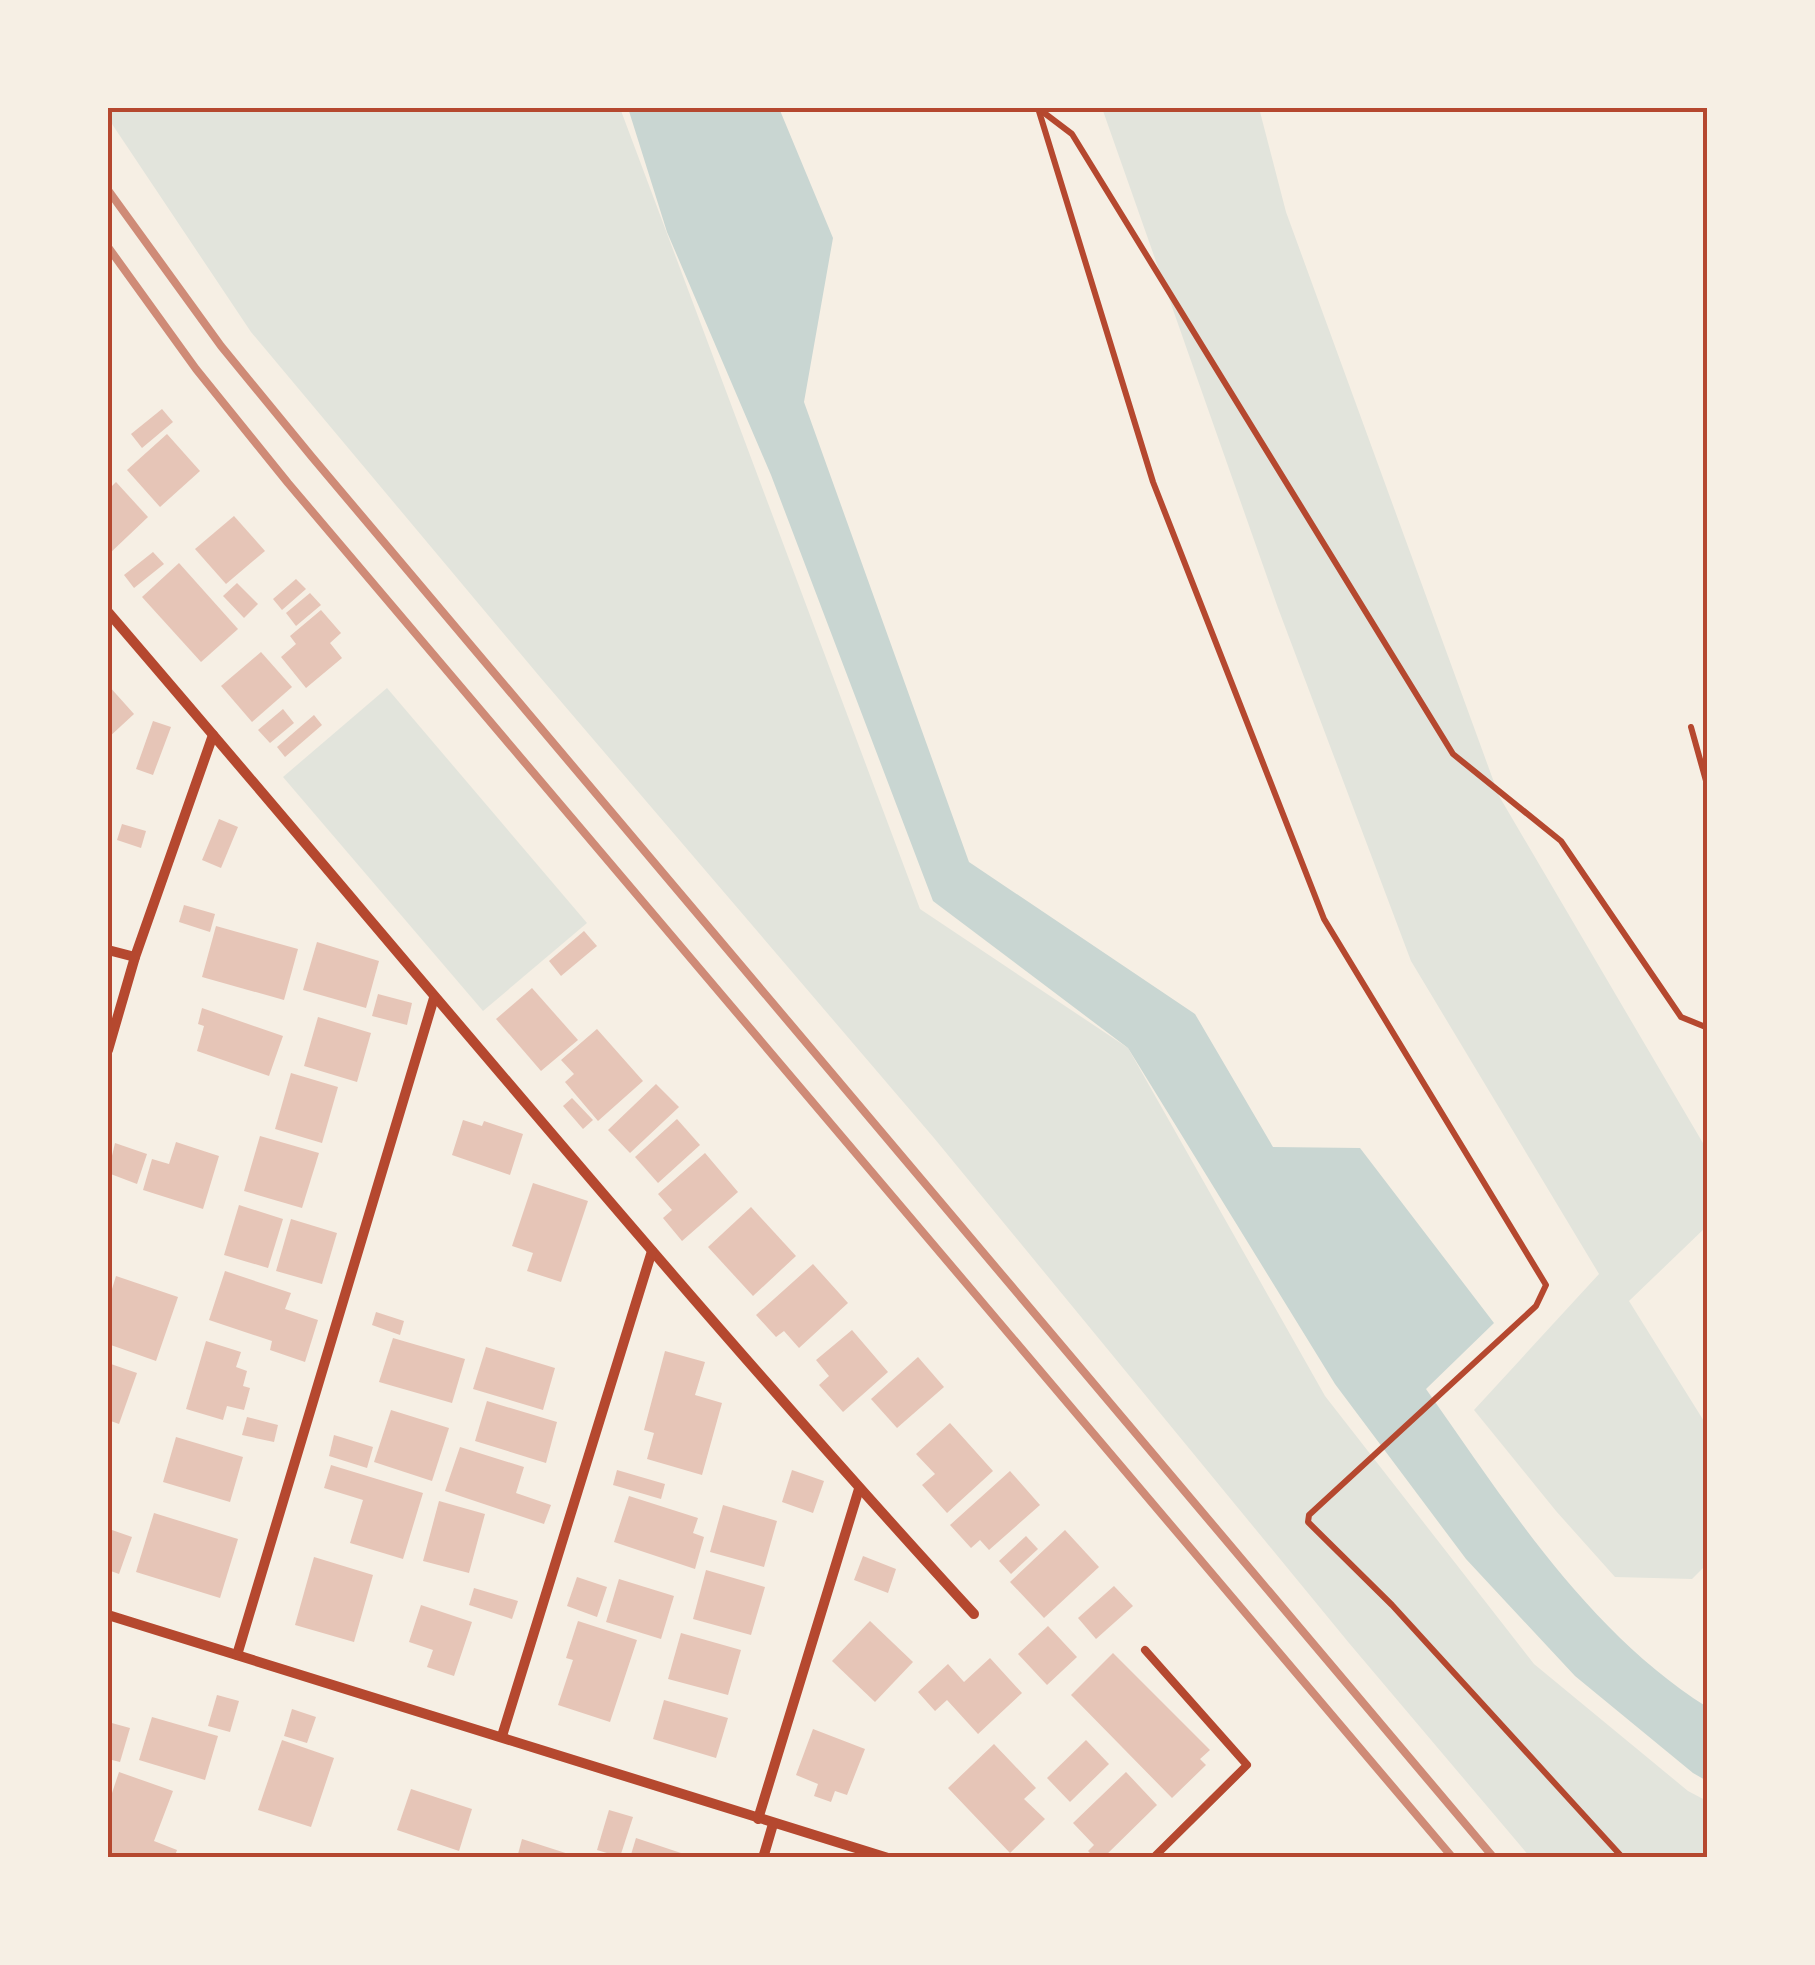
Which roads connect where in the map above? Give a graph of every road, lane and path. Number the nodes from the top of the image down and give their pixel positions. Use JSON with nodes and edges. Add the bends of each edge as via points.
{"nodes":[{"id":1,"x":1038,"y":108,"type":"edge"},
{"id":2,"x":108,"y":612,"type":"edge"},
{"id":3,"x":1691,"y":728,"type":"dead end"},
{"id":4,"x":213,"y":735,"type":"junction"},
{"id":5,"x":1708,"y":788,"type":"edge"},
{"id":6,"x":108,"y":950,"type":"edge"},
{"id":7,"x":135,"y":957,"type":"junction"},
{"id":8,"x":434,"y":998,"type":"junction"},
{"id":9,"x":1708,"y":1028,"type":"edge"},
{"id":10,"x":108,"y":1050,"type":"edge"},
{"id":11,"x":652,"y":1251,"type":"junction"},
{"id":12,"x":859,"y":1489,"type":"junction"},
{"id":13,"x":974,"y":1614,"type":"dead end"},
{"id":14,"x":108,"y":1615,"type":"edge"},
{"id":15,"x":1145,"y":1650,"type":"dead end"},
{"id":16,"x":236,"y":1655,"type":"junction"},
{"id":17,"x":502,"y":1736,"type":"junction"},
{"id":18,"x":758,"y":1819,"type":"junction"},
{"id":19,"x":773,"y":1824,"type":"junction"},
{"id":20,"x":763,"y":1858,"type":"edge"},
{"id":21,"x":888,"y":1858,"type":"edge"},
{"id":22,"x":1153,"y":1858,"type":"edge"},
{"id":23,"x":1623,"y":1858,"type":"edge"}],
"edges":[{"from":1,"to":9,"type":"path","via":[[1072,134],[1454,754],[1561,841],[1680,1017]]},
{"from":1,"to":23,"type":"path","via":[[1153,482],[1324,919],[1544,1279],[1536,1306],[1309,1515],[1312,1528],[1392,1604]]},
{"from":2,"to":4,"type":"street"},
{"from":3,"to":5,"type":"path"},
{"from":4,"to":7,"type":"street"},
{"from":4,"to":8,"type":"street"},
{"from":6,"to":7,"type":"street"},
{"from":7,"to":10,"type":"street"},
{"from":8,"to":11,"type":"street"},
{"from":8,"to":16,"type":"street"},
{"from":11,"to":12,"type":"street"},
{"from":11,"to":17,"type":"street"},
{"from":12,"to":13,"type":"street"},
{"from":12,"to":18,"type":"street"},
{"from":14,"to":16,"type":"street"},
{"from":15,"to":22,"type":"lane","via":[[1248,1765]]},
{"from":16,"to":17,"type":"street"},
{"from":17,"to":18,"type":"street"},
{"from":18,"to":19,"type":"street"},
{"from":19,"to":20,"type":"street"},
{"from":19,"to":21,"type":"street"}]}
